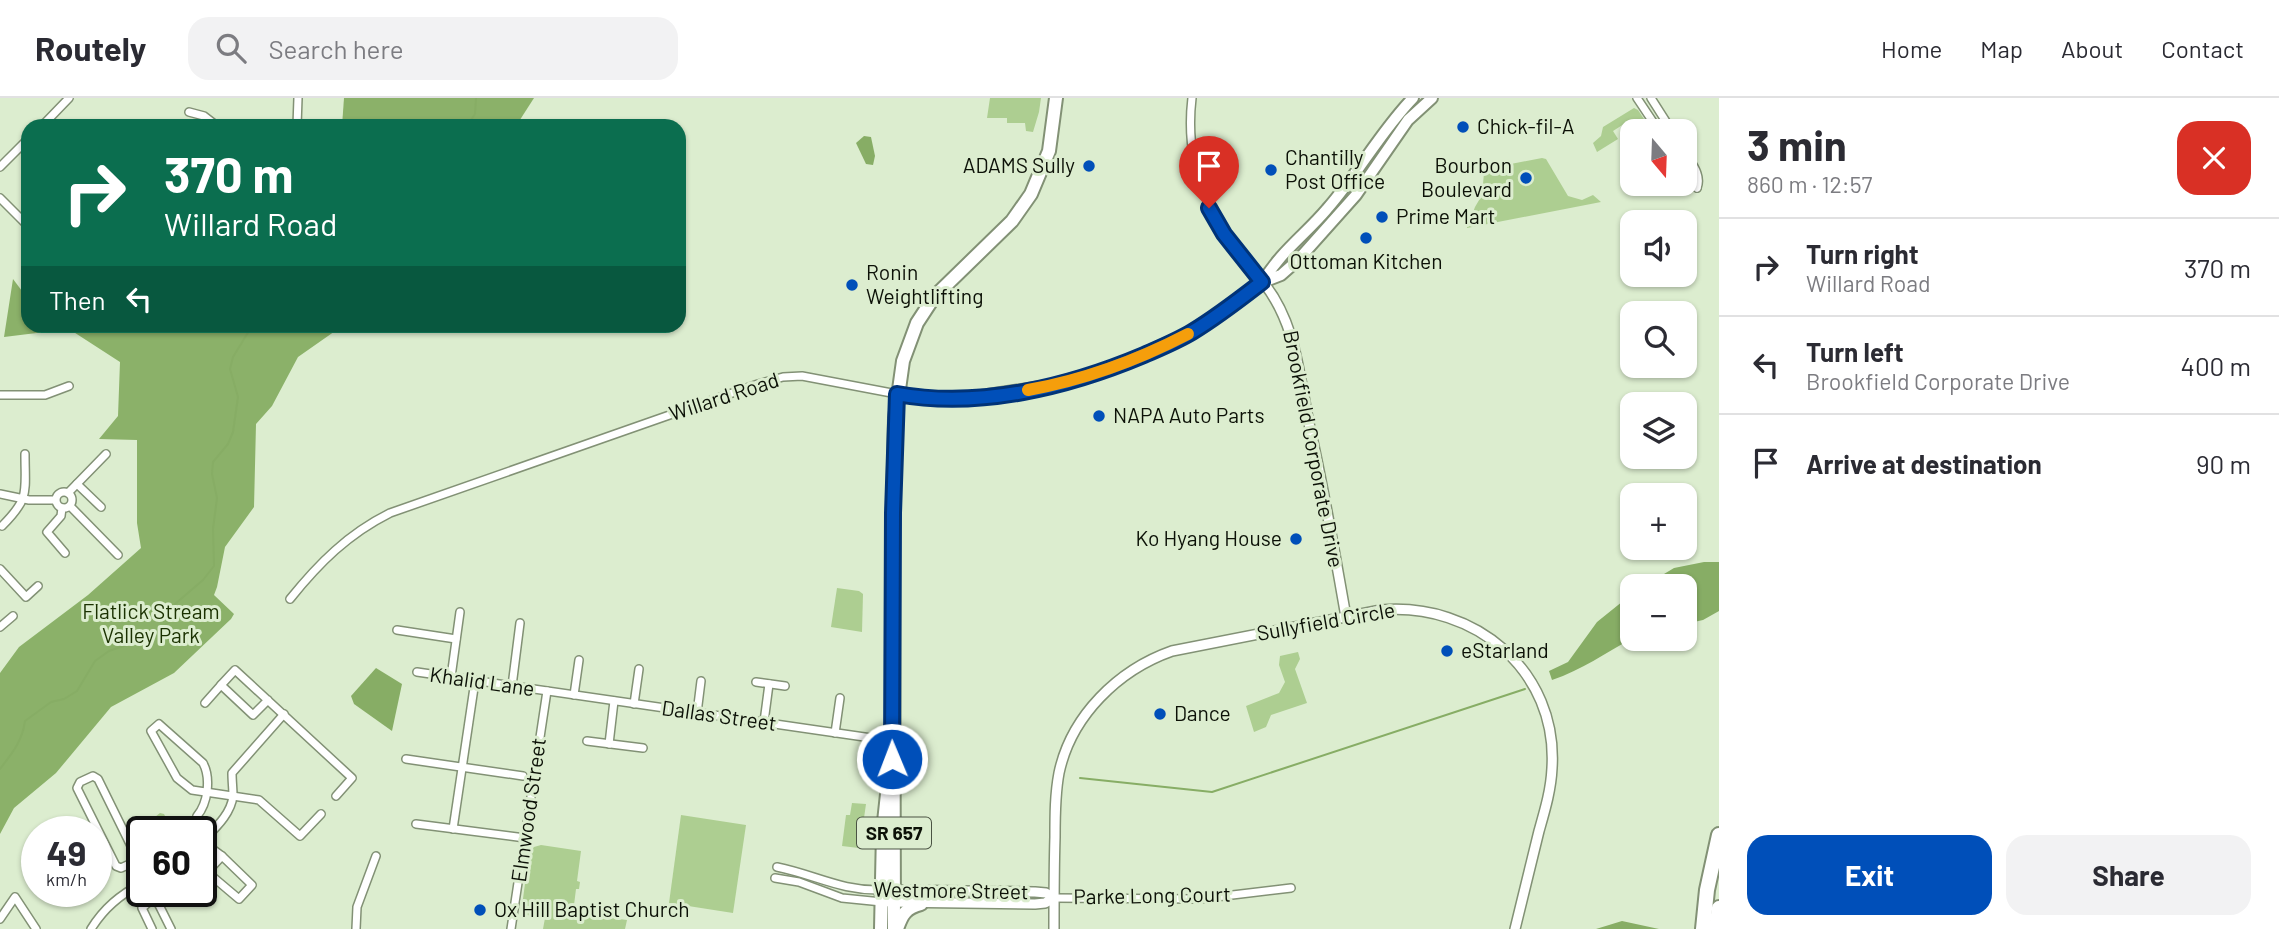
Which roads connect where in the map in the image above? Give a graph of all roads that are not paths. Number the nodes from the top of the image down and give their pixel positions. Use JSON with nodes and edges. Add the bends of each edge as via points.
{"nodes":[{"id":1,"x":69,"y":98,"type":"edge"},
{"id":2,"x":298,"y":98,"type":"edge"},
{"id":3,"x":1056,"y":98,"type":"edge"},
{"id":4,"x":1192,"y":98,"type":"edge"},
{"id":5,"x":1413,"y":98,"type":"edge"},
{"id":6,"x":1432,"y":98,"type":"edge"},
{"id":7,"x":1637,"y":98,"type":"edge"},
{"id":8,"x":1651,"y":98,"type":"edge"},
{"id":9,"x":189,"y":112,"type":"dead end"},
{"id":10,"x":52,"y":119,"type":"edge"},
{"id":11,"x":208,"y":119,"type":"edge"},
{"id":12,"x":297,"y":119,"type":"edge"},
{"id":13,"x":1651,"y":119,"type":"edge"},
{"id":14,"x":1664,"y":119,"type":"edge"},
{"id":15,"x":21,"y":146,"type":"edge"},
{"id":16,"x":0,"y":167,"type":"edge"},
{"id":17,"x":0,"y":198,"type":"edge"},
{"id":18,"x":21,"y":219,"type":"edge"},
{"id":19,"x":1262,"y":282,"type":"junction"},
{"id":20,"x":69,"y":386,"type":"dead end"},
{"id":21,"x":897,"y":394,"type":"junction"},
{"id":22,"x":0,"y":395,"type":"edge"},
{"id":23,"x":25,"y":454,"type":"dead end"},
{"id":24,"x":106,"y":454,"type":"dead end"},
{"id":25,"x":78,"y":484,"type":"junction"},
{"id":26,"x":68,"y":493,"type":"junction"},
{"id":27,"x":0,"y":494,"type":"edge"},
{"id":28,"x":23,"y":499,"type":"junction"},
{"id":29,"x":55,"y":500,"type":"junction"},
{"id":30,"x":66,"y":507,"type":"junction"},
{"id":31,"x":102,"y":507,"type":"dead end"},
{"id":32,"x":2,"y":526,"type":"dead end"},
{"id":33,"x":65,"y":553,"type":"dead end"},
{"id":34,"x":118,"y":555,"type":"dead end"},
{"id":35,"x":0,"y":569,"type":"edge"},
{"id":36,"x":38,"y":586,"type":"dead end"},
{"id":37,"x":290,"y":599,"type":"dead end"},
{"id":38,"x":460,"y":612,"type":"dead end"},
{"id":39,"x":13,"y":616,"type":"dead end"},
{"id":40,"x":1346,"y":617,"type":"junction"},
{"id":41,"x":520,"y":623,"type":"dead end"},
{"id":42,"x":0,"y":627,"type":"edge"},
{"id":43,"x":397,"y":630,"type":"dead end"},
{"id":44,"x":456,"y":639,"type":"junction"},
{"id":45,"x":579,"y":660,"type":"dead end"},
{"id":46,"x":639,"y":669,"type":"dead end"},
{"id":47,"x":417,"y":672,"type":"dead end"},
{"id":48,"x":451,"y":677,"type":"junction"},
{"id":49,"x":475,"y":681,"type":"junction"},
{"id":50,"x":701,"y":681,"type":"dead end"},
{"id":51,"x":756,"y":682,"type":"dead end"},
{"id":52,"x":769,"y":684,"type":"junction"},
{"id":53,"x":221,"y":685,"type":"junction"},
{"id":54,"x":512,"y":686,"type":"junction"},
{"id":55,"x":785,"y":686,"type":"dead end"},
{"id":56,"x":547,"y":691,"type":"junction"},
{"id":57,"x":574,"y":695,"type":"junction"},
{"id":58,"x":840,"y":698,"type":"dead end"},
{"id":59,"x":268,"y":700,"type":"junction"},
{"id":60,"x":614,"y":701,"type":"junction"},
{"id":61,"x":205,"y":703,"type":"dead end"},
{"id":62,"x":634,"y":704,"type":"junction"},
{"id":63,"x":697,"y":713,"type":"junction"},
{"id":64,"x":284,"y":714,"type":"junction"},
{"id":65,"x":764,"y":723,"type":"junction"},
{"id":66,"x":835,"y":733,"type":"junction"},
{"id":67,"x":587,"y":741,"type":"dead end"},
{"id":68,"x":892,"y":741,"type":"junction"},
{"id":69,"x":609,"y":744,"type":"junction"},
{"id":70,"x":643,"y":748,"type":"dead end"},
{"id":71,"x":406,"y":759,"type":"dead end"},
{"id":72,"x":462,"y":767,"type":"junction"},
{"id":73,"x":523,"y":776,"type":"dead end"},
{"id":74,"x":206,"y":794,"type":"junction"},
{"id":75,"x":336,"y":796,"type":"dead end"},
{"id":76,"x":233,"y":798,"type":"junction"},
{"id":77,"x":321,"y":814,"type":"dead end"},
{"id":78,"x":197,"y":816,"type":"dead end"},
{"id":79,"x":416,"y":824,"type":"dead end"},
{"id":80,"x":217,"y":825,"type":"edge"},
{"id":81,"x":453,"y":829,"type":"junction"},
{"id":82,"x":1719,"y":835,"type":"edge"},
{"id":83,"x":525,"y":838,"type":"junction"},
{"id":84,"x":217,"y":852,"type":"edge"},
{"id":85,"x":222,"y":856,"type":"junction"},
{"id":86,"x":376,"y":856,"type":"dead end"},
{"id":87,"x":134,"y":862,"type":"joint"},
{"id":88,"x":777,"y":867,"type":"dead end"},
{"id":89,"x":775,"y":878,"type":"dead end"},
{"id":90,"x":1291,"y":888,"type":"dead end"},
{"id":91,"x":126,"y":894,"type":"edge"},
{"id":92,"x":888,"y":896,"type":"junction"},
{"id":93,"x":1054,"y":898,"type":"junction"},
{"id":94,"x":921,"y":904,"type":"junction"},
{"id":95,"x":143,"y":907,"type":"edge"},
{"id":96,"x":160,"y":907,"type":"edge"},
{"id":97,"x":1719,"y":908,"type":"edge"},
{"id":98,"x":0,"y":919,"type":"edge"},
{"id":99,"x":36,"y":929,"type":"edge"},
{"id":100,"x":91,"y":929,"type":"edge"},
{"id":101,"x":152,"y":929,"type":"edge"},
{"id":102,"x":171,"y":929,"type":"edge"},
{"id":103,"x":356,"y":929,"type":"edge"},
{"id":104,"x":511,"y":929,"type":"edge"},
{"id":105,"x":881,"y":929,"type":"edge"},
{"id":106,"x":896,"y":929,"type":"edge"},
{"id":107,"x":1054,"y":929,"type":"edge"},
{"id":108,"x":1515,"y":929,"type":"edge"},
{"id":109,"x":1703,"y":929,"type":"edge"},
{"id":110,"x":1716,"y":929,"type":"edge"}],
"edges":[{"from":1,"to":10,"type":"street"},
{"from":2,"to":12,"type":"street"},
{"from":3,"to":21,"type":"main road","number":"SR 657","via":[[1049,151],[1031,194],[1012,221],[925,309],[906,349]]},
{"from":4,"to":19,"type":"street","name":"Brookfield Corporate Drive","via":[[1193,154],[1205,198],[1224,234]]},
{"from":5,"to":19,"type":"main road","name":"Willard Road","via":[[1334,201],[1272,265]]},
{"from":6,"to":19,"type":"main road","name":"Willard Road","via":[[1408,120],[1326,230],[1280,275]]},
{"from":7,"to":13,"type":"street"},
{"from":8,"to":14,"type":"street"},
{"from":9,"to":11,"type":"street"},
{"from":15,"to":16,"type":"street"},
{"from":17,"to":18,"type":"street"},
{"from":19,"to":21,"type":"main road","name":"Willard Road","via":[[1192,332],[1088,376],[991,396],[919,398]]},
{"from":19,"to":40,"type":"street","name":"Brookfield Corporate Drive","via":[[1280,307],[1292,337]]},
{"from":20,"to":22,"type":"street","via":[[45,395]]},
{"from":21,"to":37,"type":"street","name":"Willard Road","via":[[802,376],[758,384],[390,513],[340,545]]},
{"from":21,"to":68,"type":"main road","number":"SR 657"},
{"from":23,"to":28,"type":"street"},
{"from":24,"to":25,"type":"street"},
{"from":25,"to":26,"type":"street"},
{"from":25,"to":31,"type":"street"},
{"from":26,"to":29,"type":"street","via":[[59,493]]},
{"from":26,"to":30,"type":"street","via":[[72,499]]},
{"from":27,"to":28,"type":"street"},
{"from":28,"to":29,"type":"street"},
{"from":28,"to":32,"type":"street"},
{"from":29,"to":30,"type":"street"},
{"from":30,"to":33,"type":"street","via":[[47,532]]},
{"from":30,"to":34,"type":"street"},
{"from":35,"to":36,"type":"street","via":[[26,597]]},
{"from":38,"to":44,"type":"street"},
{"from":39,"to":42,"type":"street"},
{"from":40,"to":93,"type":"street","name":"Sullyfield Circle","via":[[1172,651],[1142,664],[1103,693],[1072,738],[1060,769],[1055,798]]},
{"from":40,"to":108,"type":"street","name":"Sullyfield Circle","via":[[1403,609],[1455,619],[1501,647],[1535,690],[1550,734],[1552,769]]},
{"from":41,"to":54,"type":"street"},
{"from":43,"to":44,"type":"street"},
{"from":44,"to":48,"type":"street"},
{"from":45,"to":57,"type":"street"},
{"from":46,"to":62,"type":"street"},
{"from":47,"to":48,"type":"street","name":"Khalid Lane"},
{"from":48,"to":49,"type":"street","name":"Khalid Lane"},
{"from":49,"to":54,"type":"street","name":"Khalid Lane"},
{"from":49,"to":72,"type":"street"},
{"from":50,"to":63,"type":"street"},
{"from":51,"to":52,"type":"street"},
{"from":52,"to":55,"type":"street"},
{"from":52,"to":65,"type":"street"},
{"from":53,"to":59,"type":"street","via":[[253,715]]},
{"from":53,"to":59,"type":"street","via":[[235,670]]},
{"from":53,"to":61,"type":"street"},
{"from":54,"to":56,"type":"street","name":"Khalid Lane"},
{"from":56,"to":57,"type":"street","name":"Dallas Street"},
{"from":56,"to":83,"type":"street","name":"Elmwood Street"},
{"from":57,"to":60,"type":"street","name":"Dallas Street"},
{"from":58,"to":66,"type":"street"},
{"from":59,"to":64,"type":"street"},
{"from":60,"to":62,"type":"street","name":"Dallas Street"},
{"from":60,"to":69,"type":"street"},
{"from":62,"to":63,"type":"street","name":"Dallas Street"},
{"from":63,"to":65,"type":"street","name":"Dallas Street"},
{"from":64,"to":75,"type":"street","via":[[352,778]]},
{"from":64,"to":76,"type":"street","via":[[232,773]]},
{"from":65,"to":66,"type":"street","name":"Dallas Street"},
{"from":66,"to":68,"type":"street","name":"Dallas Street"},
{"from":67,"to":69,"type":"street"},
{"from":68,"to":92,"type":"main road","number":"SR 657","via":[[883,831]]},
{"from":69,"to":70,"type":"street"},
{"from":71,"to":72,"type":"street"},
{"from":72,"to":73,"type":"street"},
{"from":72,"to":81,"type":"street"},
{"from":74,"to":74,"type":"street","via":[[177,778],[151,731],[159,724],[203,763]]},
{"from":74,"to":76,"type":"street"},
{"from":74,"to":78,"type":"street"},
{"from":76,"to":77,"type":"street","via":[[259,800],[300,836]]},
{"from":76,"to":80,"type":"street"},
{"from":79,"to":81,"type":"street"},
{"from":81,"to":83,"type":"street"},
{"from":82,"to":109,"type":"highway"},
{"from":83,"to":104,"type":"street","name":"Elmwood Street"},
{"from":84,"to":85,"type":"street"},
{"from":85,"to":85,"type":"street","via":[[206,872],[239,899],[252,885]]},
{"from":86,"to":103,"type":"street","via":[[357,907]]},
{"from":87,"to":87,"type":"street","via":[[136,856],[98,779],[93,776],[80,782],[77,788],[116,866]]},
{"from":88,"to":92,"type":"street","name":"Westmore Street"},
{"from":89,"to":92,"type":"street","name":"Westmore Street","via":[[842,898]]},
{"from":90,"to":93,"type":"street","name":"Parke Long Court","via":[[1199,899]]},
{"from":91,"to":100,"type":"street","via":[[101,913]]},
{"from":92,"to":93,"type":"street","name":"Westmore Street","via":[[1035,891]]},
{"from":92,"to":94,"type":"street","name":"Westmore Street"},
{"from":92,"to":105,"type":"main road","number":"SR 657"},
{"from":92,"to":106,"type":"main road","number":"SR 657"},
{"from":93,"to":94,"type":"street","name":"Westmore Street","via":[[1035,904]]},
{"from":93,"to":107,"type":"street","name":"Sullyfield Circle"},
{"from":94,"to":106,"type":"main road","via":[[906,910]]},
{"from":95,"to":101,"type":"street"},
{"from":96,"to":102,"type":"street"},
{"from":97,"to":110,"type":"highway"},
{"from":98,"to":99,"type":"street","via":[[15,897]]}]}
